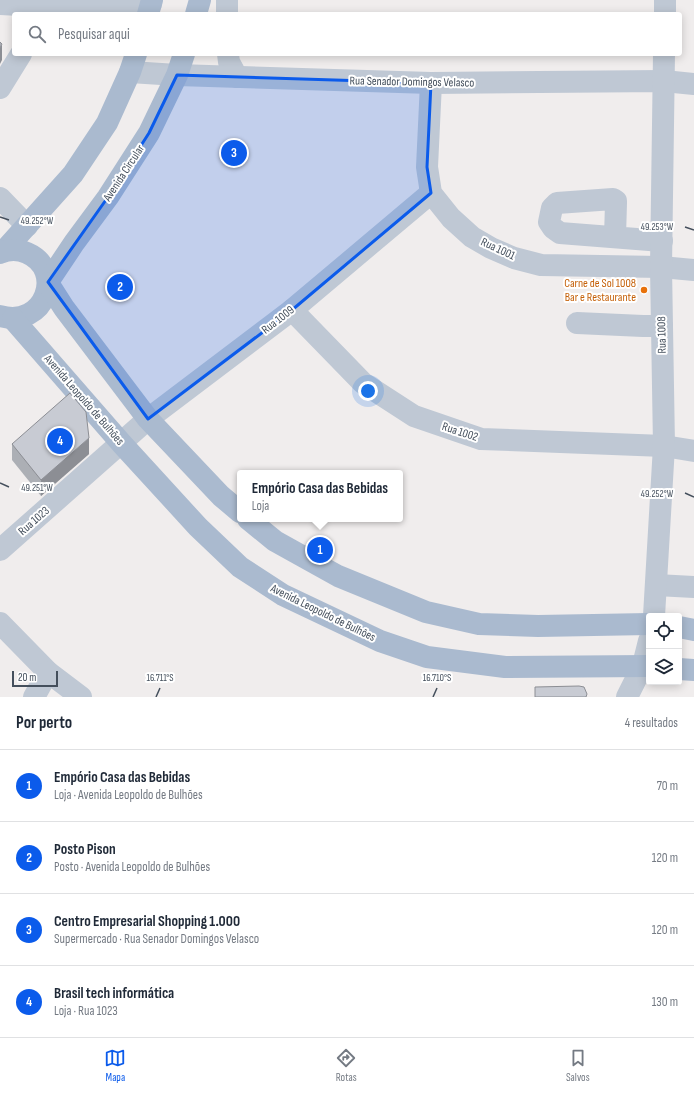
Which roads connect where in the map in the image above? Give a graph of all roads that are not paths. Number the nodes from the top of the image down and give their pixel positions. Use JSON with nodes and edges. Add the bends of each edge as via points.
{"nodes":[{"id":1,"x":200,"y":0,"type":"edge"},
{"id":2,"x":227,"y":0,"type":"edge"},
{"id":3,"x":665,"y":0,"type":"edge"},
{"id":4,"x":0,"y":4,"type":"edge"},
{"id":5,"x":150,"y":6,"type":"edge"},
{"id":6,"x":38,"y":10,"type":"edge"},
{"id":7,"x":197,"y":12,"type":"edge"},
{"id":8,"x":227,"y":12,"type":"edge"},
{"id":9,"x":665,"y":12,"type":"edge"},
{"id":10,"x":20,"y":56,"type":"edge"},
{"id":11,"x":183,"y":56,"type":"edge"},
{"id":12,"x":228,"y":56,"type":"edge"},
{"id":13,"x":664,"y":56,"type":"edge"},
{"id":14,"x":133,"y":63,"type":"edge"},
{"id":15,"x":177,"y":75,"type":"junction"},
{"id":16,"x":237,"y":77,"type":"junction"},
{"id":17,"x":664,"y":81,"type":"junction"},
{"id":18,"x":431,"y":83,"type":"junction"},
{"id":19,"x":694,"y":84,"type":"edge"},
{"id":20,"x":0,"y":88,"type":"edge"},
{"id":21,"x":431,"y":193,"type":"junction"},
{"id":22,"x":0,"y":198,"type":"edge"},
{"id":23,"x":27,"y":226,"type":"junction"},
{"id":24,"x":615,"y":237,"type":"dead end"},
{"id":25,"x":662,"y":241,"type":"junction"},
{"id":26,"x":2,"y":252,"type":"edge"},
{"id":27,"x":661,"y":267,"type":"junction"},
{"id":28,"x":694,"y":270,"type":"edge"},
{"id":29,"x":48,"y":283,"type":"junction"},
{"id":30,"x":292,"y":310,"type":"junction"},
{"id":31,"x":6,"y":320,"type":"edge"},
{"id":32,"x":577,"y":323,"type":"dead end"},
{"id":33,"x":662,"y":326,"type":"junction"},
{"id":34,"x":148,"y":419,"type":"junction"},
{"id":35,"x":122,"y":444,"type":"junction"},
{"id":36,"x":664,"y":446,"type":"junction"},
{"id":37,"x":694,"y":451,"type":"edge"},
{"id":38,"x":237,"y":509,"type":"edge"},
{"id":39,"x":252,"y":522,"type":"edge"},
{"id":40,"x":0,"y":550,"type":"edge"},
{"id":41,"x":656,"y":585,"type":"junction"},
{"id":42,"x":694,"y":587,"type":"edge"},
{"id":43,"x":654,"y":613,"type":"edge"},
{"id":44,"x":0,"y":623,"type":"edge"},
{"id":45,"x":646,"y":624,"type":"edge"},
{"id":46,"x":682,"y":628,"type":"edge"},
{"id":47,"x":694,"y":630,"type":"edge"},
{"id":48,"x":646,"y":666,"type":"edge"},
{"id":49,"x":682,"y":669,"type":"edge"},
{"id":50,"x":694,"y":670,"type":"edge"},
{"id":51,"x":48,"y":672,"type":"junction"},
{"id":52,"x":34,"y":697,"type":"edge"},
{"id":53,"x":81,"y":697,"type":"edge"},
{"id":54,"x":627,"y":697,"type":"edge"}],
"edges":[{"from":1,"to":7,"type":"main road"},
{"from":2,"to":8,"type":"street"},
{"from":3,"to":9,"type":"street"},
{"from":4,"to":6,"type":"street"},
{"from":5,"to":6,"type":"street"},
{"from":10,"to":20,"type":"street"},
{"from":11,"to":15,"type":"main road","name":"Avenida Circular"},
{"from":12,"to":16,"type":"street","via":[[228,62]]},
{"from":13,"to":17,"type":"street","name":"Rua 1008"},
{"from":14,"to":15,"type":"street","name":"Rua Senador Domingos Velasco"},
{"from":14,"to":23,"type":"main road","via":[[107,123],[73,174]]},
{"from":15,"to":16,"type":"street","name":"Rua Senador Domingos Velasco"},
{"from":15,"to":29,"type":"main road","name":"Avenida Circular","via":[[149,133],[108,198]]},
{"from":16,"to":18,"type":"street","name":"Rua Senador Domingos Velasco"},
{"from":17,"to":18,"type":"street","name":"Rua Senador Domingos Velasco"},
{"from":17,"to":19,"type":"street","name":"Rua Senador Domingos Velasco"},
{"from":17,"to":25,"type":"street","name":"Rua 1008"},
{"from":18,"to":21,"type":"street","name":"Rua 1001","via":[[427,167]]},
{"from":21,"to":27,"type":"street","name":"Rua 1001","via":[[451,218],[472,236],[514,258],[541,265]]},
{"from":21,"to":30,"type":"street","name":"Rua 1009"},
{"from":22,"to":23,"type":"street"},
{"from":23,"to":26,"type":"main road"},
{"from":24,"to":25,"type":"street"},
{"from":25,"to":27,"type":"street","name":"Rua 1008"},
{"from":26,"to":29,"type":"main road","via":[[14,250],[32,255],[43,267]]},
{"from":27,"to":28,"type":"street","name":"Rua 1001"},
{"from":27,"to":33,"type":"street","name":"Rua 1008"},
{"from":29,"to":31,"type":"main road","name":"Avenida Circular","via":[[46,294],[34,312],[24,317]]},
{"from":29,"to":34,"type":"main road"},
{"from":30,"to":34,"type":"street","name":"Rua 1009"},
{"from":30,"to":36,"type":"street","name":"Rua 1002","via":[[363,383],[414,416],[482,440]]},
{"from":31,"to":35,"type":"main road","name":"Avenida Leopoldo de Bulhões"},
{"from":32,"to":33,"type":"street"},
{"from":33,"to":36,"type":"street","name":"Rua 1008"},
{"from":34,"to":35,"type":"street","name":"Rua 1009"},
{"from":34,"to":38,"type":"main road"},
{"from":35,"to":40,"type":"street","name":"Rua 1023"},
{"from":35,"to":48,"type":"main road","name":"Avenida Leopoldo de Bulhões","via":[[198,527],[240,568],[283,595],[380,641],[427,657],[505,667]]},
{"from":36,"to":37,"type":"street","name":"Rua 1002"},
{"from":36,"to":41,"type":"street","name":"Rua 1008"},
{"from":39,"to":45,"type":"main road","via":[[275,541],[338,576],[426,612],[479,624]]},
{"from":41,"to":42,"type":"street"},
{"from":41,"to":43,"type":"street","name":"Rua 1008"},
{"from":44,"to":51,"type":"street"},
{"from":46,"to":47,"type":"main road"},
{"from":48,"to":54,"type":"street"},
{"from":49,"to":50,"type":"main road"},
{"from":51,"to":52,"type":"street"},
{"from":51,"to":53,"type":"street"}]}
